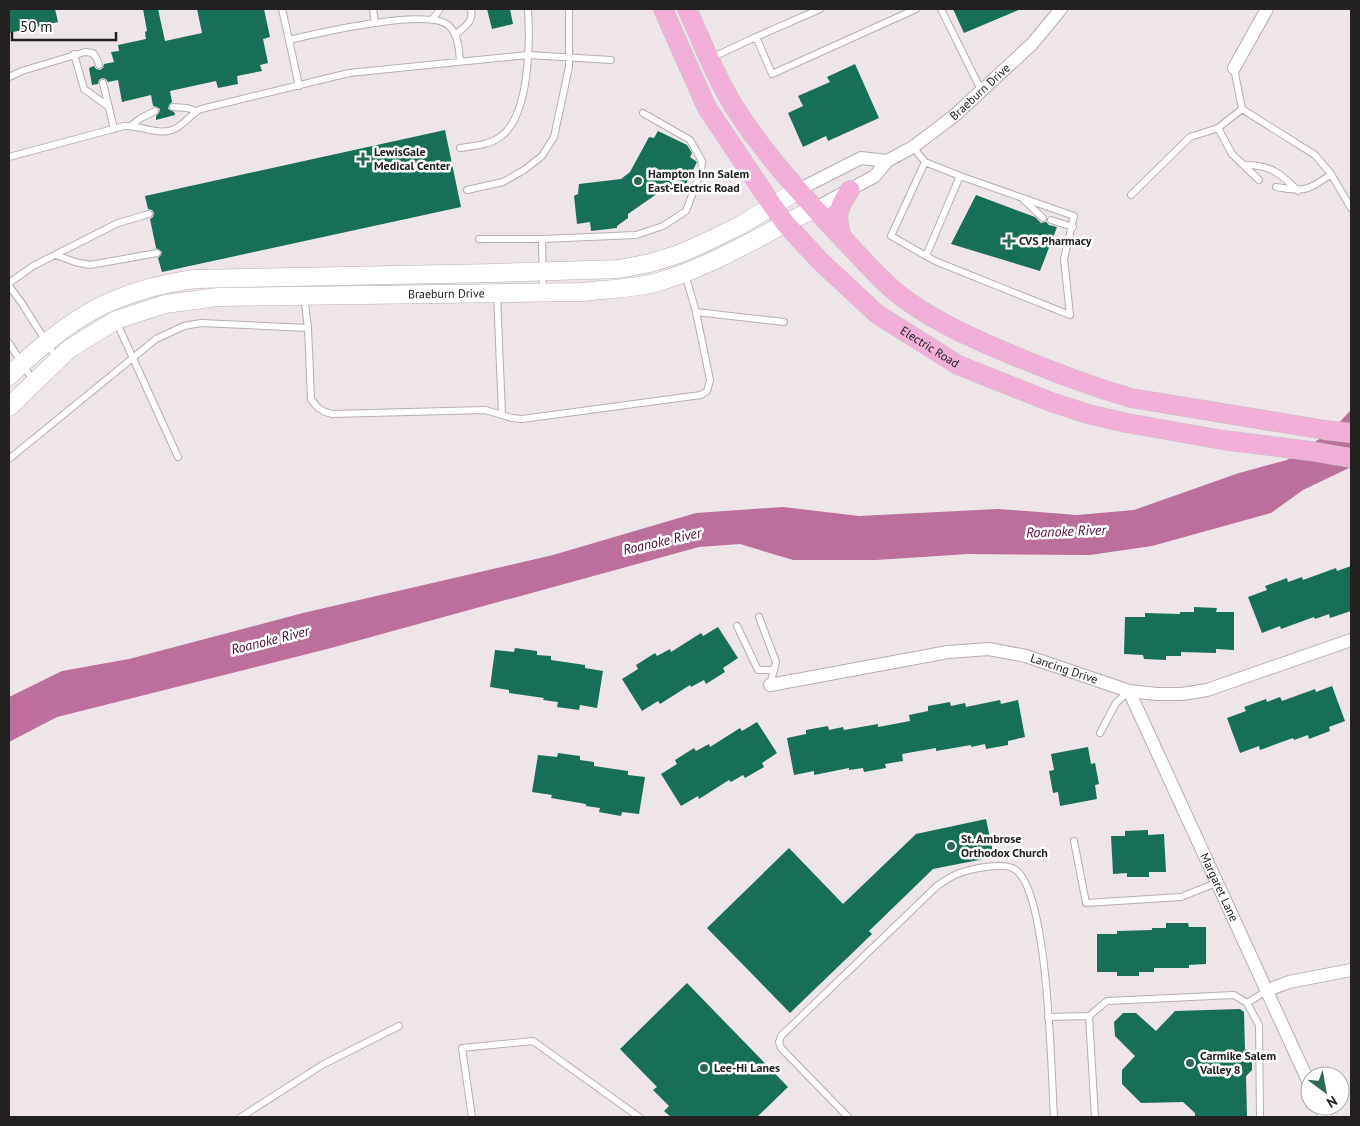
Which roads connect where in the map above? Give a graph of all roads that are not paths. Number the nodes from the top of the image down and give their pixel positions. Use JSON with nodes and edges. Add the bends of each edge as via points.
{"nodes":[{"id":1,"x":282,"y":9,"type":"edge"},
{"id":2,"x":373,"y":9,"type":"edge"},
{"id":3,"x":440,"y":9,"type":"edge"},
{"id":4,"x":471,"y":9,"type":"edge"},
{"id":5,"x":528,"y":9,"type":"edge"},
{"id":6,"x":569,"y":9,"type":"edge"},
{"id":7,"x":663,"y":9,"type":"edge"},
{"id":8,"x":687,"y":9,"type":"edge"},
{"id":9,"x":820,"y":9,"type":"edge"},
{"id":10,"x":916,"y":9,"type":"edge"},
{"id":11,"x":941,"y":9,"type":"edge"},
{"id":12,"x":1061,"y":9,"type":"edge"},
{"id":13,"x":1267,"y":9,"type":"edge"},
{"id":14,"x":808,"y":11,"type":"edge"},
{"id":15,"x":432,"y":20,"type":"junction"},
{"id":16,"x":375,"y":23,"type":"junction"},
{"id":17,"x":455,"y":34,"type":"junction"},
{"id":18,"x":756,"y":37,"type":"junction"},
{"id":19,"x":289,"y":40,"type":"junction"},
{"id":20,"x":74,"y":54,"type":"junction"},
{"id":21,"x":528,"y":55,"type":"junction"},
{"id":22,"x":569,"y":57,"type":"junction"},
{"id":23,"x":710,"y":58,"type":"junction"},
{"id":24,"x":612,"y":60,"type":"dead end"},
{"id":25,"x":460,"y":61,"type":"junction"},
{"id":26,"x":99,"y":65,"type":"dead end"},
{"id":27,"x":1234,"y":68,"type":"joint"},
{"id":28,"x":9,"y":77,"type":"edge"},
{"id":29,"x":103,"y":83,"type":"dead end"},
{"id":30,"x":299,"y":86,"type":"junction"},
{"id":31,"x":981,"y":90,"type":"junction"},
{"id":32,"x":109,"y":107,"type":"junction"},
{"id":33,"x":173,"y":107,"type":"dead end"},
{"id":34,"x":1242,"y":109,"type":"junction"},
{"id":35,"x":154,"y":111,"type":"dead end"},
{"id":36,"x":196,"y":111,"type":"junction"},
{"id":37,"x":643,"y":113,"type":"dead end"},
{"id":38,"x":132,"y":125,"type":"junction"},
{"id":39,"x":1218,"y":128,"type":"junction"},
{"id":40,"x":114,"y":129,"type":"junction"},
{"id":41,"x":913,"y":146,"type":"junction"},
{"id":42,"x":460,"y":148,"type":"dead end"},
{"id":43,"x":9,"y":157,"type":"edge"},
{"id":44,"x":887,"y":160,"type":"junction"},
{"id":45,"x":925,"y":162,"type":"junction"},
{"id":46,"x":1245,"y":165,"type":"junction"},
{"id":47,"x":1332,"y":174,"type":"junction"},
{"id":48,"x":960,"y":176,"type":"junction"},
{"id":49,"x":1259,"y":180,"type":"dead end"},
{"id":50,"x":1276,"y":187,"type":"dead end"},
{"id":51,"x":467,"y":190,"type":"dead end"},
{"id":52,"x":798,"y":190,"type":"junction"},
{"id":53,"x":850,"y":190,"type":"junction"},
{"id":54,"x":1298,"y":191,"type":"junction"},
{"id":55,"x":1131,"y":195,"type":"dead end"},
{"id":56,"x":1022,"y":198,"type":"junction"},
{"id":57,"x":772,"y":205,"type":"junction"},
{"id":58,"x":1351,"y":208,"type":"edge"},
{"id":59,"x":814,"y":209,"type":"junction"},
{"id":60,"x":149,"y":214,"type":"dead end"},
{"id":61,"x":1044,"y":218,"type":"dead end"},
{"id":62,"x":1051,"y":220,"type":"dead end"},
{"id":63,"x":784,"y":223,"type":"junction"},
{"id":64,"x":1073,"y":227,"type":"junction"},
{"id":65,"x":479,"y":239,"type":"dead end"},
{"id":66,"x":542,"y":239,"type":"junction"},
{"id":67,"x":844,"y":240,"type":"junction"},
{"id":68,"x":157,"y":253,"type":"dead end"},
{"id":69,"x":56,"y":255,"type":"junction"},
{"id":70,"x":926,"y":256,"type":"junction"},
{"id":71,"x":619,"y":269,"type":"junction"},
{"id":72,"x":543,"y":272,"type":"junction"},
{"id":73,"x":684,"y":272,"type":"junction"},
{"id":74,"x":455,"y":274,"type":"junction"},
{"id":75,"x":302,"y":277,"type":"junction"},
{"id":76,"x":9,"y":285,"type":"edge"},
{"id":77,"x":622,"y":288,"type":"junction"},
{"id":78,"x":543,"y":292,"type":"junction"},
{"id":79,"x":454,"y":293,"type":"junction"},
{"id":80,"x":496,"y":293,"type":"junction"},
{"id":81,"x":304,"y":296,"type":"junction"},
{"id":82,"x":109,"y":301,"type":"junction"},
{"id":83,"x":696,"y":312,"type":"junction"},
{"id":84,"x":116,"y":320,"type":"junction"},
{"id":85,"x":784,"y":322,"type":"dead end"},
{"id":86,"x":308,"y":328,"type":"junction"},
{"id":87,"x":46,"y":342,"type":"junction"},
{"id":88,"x":9,"y":343,"type":"edge"},
{"id":89,"x":132,"y":358,"type":"junction"},
{"id":90,"x":57,"y":360,"type":"junction"},
{"id":91,"x":22,"y":364,"type":"junction"},
{"id":92,"x":9,"y":376,"type":"edge"},
{"id":93,"x":34,"y":382,"type":"junction"},
{"id":94,"x":11,"y":400,"type":"edge"},
{"id":95,"x":502,"y":415,"type":"junction"},
{"id":96,"x":1351,"y":433,"type":"edge"},
{"id":97,"x":178,"y":457,"type":"dead end"},
{"id":98,"x":1351,"y":458,"type":"edge"},
{"id":99,"x":9,"y":459,"type":"edge"},
{"id":100,"x":759,"y":617,"type":"dead end"},
{"id":101,"x":737,"y":626,"type":"dead end"},
{"id":102,"x":1351,"y":640,"type":"edge"},
{"id":103,"x":774,"y":670,"type":"junction"},
{"id":104,"x":770,"y":685,"type":"joint"},
{"id":105,"x":1129,"y":691,"type":"junction"},
{"id":106,"x":1100,"y":733,"type":"dead end"},
{"id":107,"x":1074,"y":841,"type":"dead end"},
{"id":108,"x":1216,"y":883,"type":"junction"},
{"id":109,"x":1351,"y":970,"type":"edge"},
{"id":110,"x":1268,"y":990,"type":"junction"},
{"id":111,"x":1247,"y":1003,"type":"junction"},
{"id":112,"x":1089,"y":1016,"type":"junction"},
{"id":113,"x":1048,"y":1018,"type":"junction"},
{"id":114,"x":399,"y":1026,"type":"dead end"},
{"id":115,"x":1302,"y":1066,"type":"edge"},
{"id":116,"x":242,"y":1117,"type":"edge"},
{"id":117,"x":472,"y":1117,"type":"edge"},
{"id":118,"x":639,"y":1117,"type":"edge"},
{"id":119,"x":848,"y":1117,"type":"edge"},
{"id":120,"x":1054,"y":1117,"type":"edge"},
{"id":121,"x":1095,"y":1117,"type":"edge"},
{"id":122,"x":1260,"y":1117,"type":"edge"}],
"edges":[{"from":1,"to":19,"type":"lane"},
{"from":2,"to":16,"type":"lane"},
{"from":3,"to":15,"type":"lane"},
{"from":4,"to":17,"type":"lane","via":[[472,18]]},
{"from":5,"to":21,"type":"lane"},
{"from":6,"to":22,"type":"lane"},
{"from":7,"to":57,"type":"main road","name":"Electric Road","via":[[707,108]]},
{"from":8,"to":23,"type":"main road"},
{"from":9,"to":14,"type":"lane"},
{"from":10,"to":18,"type":"lane","via":[[772,74]]},
{"from":11,"to":31,"type":"lane"},
{"from":12,"to":31,"type":"street","name":"Braeburn Drive","via":[[1032,44]]},
{"from":13,"to":27,"type":"street"},
{"from":14,"to":18,"type":"lane"},
{"from":15,"to":16,"type":"lane"},
{"from":15,"to":17,"type":"lane","via":[[450,26]]},
{"from":16,"to":19,"type":"lane"},
{"from":17,"to":25,"type":"lane"},
{"from":18,"to":23,"type":"lane"},
{"from":19,"to":30,"type":"lane"},
{"from":20,"to":26,"type":"lane","via":[[93,53]]},
{"from":20,"to":28,"type":"lane"},
{"from":20,"to":32,"type":"lane","via":[[84,89]]},
{"from":21,"to":22,"type":"lane"},
{"from":21,"to":25,"type":"lane"},
{"from":21,"to":42,"type":"lane","via":[[515,121],[499,138]]},
{"from":22,"to":24,"type":"lane"},
{"from":22,"to":51,"type":"lane","via":[[554,137],[542,156],[503,182]]},
{"from":23,"to":52,"type":"main road","via":[[734,107]]},
{"from":25,"to":30,"type":"lane","via":[[349,73]]},
{"from":27,"to":34,"type":"lane"},
{"from":29,"to":32,"type":"lane"},
{"from":30,"to":36,"type":"lane"},
{"from":31,"to":41,"type":"street","name":"Braeburn Drive","via":[[954,116]]},
{"from":32,"to":40,"type":"lane"},
{"from":33,"to":36,"type":"lane"},
{"from":34,"to":39,"type":"lane"},
{"from":34,"to":47,"type":"lane","via":[[1315,155]]},
{"from":35,"to":38,"type":"lane"},
{"from":36,"to":38,"type":"lane","via":[[178,127],[167,131]]},
{"from":37,"to":66,"type":"lane","via":[[690,140],[702,161],[686,211],[664,226],[636,235]]},
{"from":38,"to":40,"type":"lane"},
{"from":39,"to":46,"type":"lane","via":[[1232,154]]},
{"from":39,"to":55,"type":"lane","via":[[1190,137]]},
{"from":40,"to":43,"type":"lane"},
{"from":41,"to":44,"type":"street","name":"Braeburn Drive"},
{"from":41,"to":45,"type":"lane"},
{"from":44,"to":52,"type":"street","name":"Braeburn Drive","via":[[861,158]]},
{"from":44,"to":53,"type":"street","name":"Braeburn Drive","via":[[875,176]]},
{"from":45,"to":48,"type":"lane"},
{"from":45,"to":70,"type":"lane","via":[[891,236]]},
{"from":46,"to":49,"type":"lane"},
{"from":46,"to":54,"type":"lane","via":[[1261,165],[1282,175]]},
{"from":47,"to":54,"type":"lane","via":[[1315,186]]},
{"from":47,"to":58,"type":"lane"},
{"from":48,"to":56,"type":"lane"},
{"from":48,"to":70,"type":"lane"},
{"from":50,"to":54,"type":"lane"},
{"from":52,"to":57,"type":"street","name":"Braeburn Drive"},
{"from":52,"to":59,"type":"main road"},
{"from":53,"to":59,"type":"street","name":"Braeburn Drive"},
{"from":53,"to":67,"type":"main road","via":[[837,217]]},
{"from":56,"to":61,"type":"lane"},
{"from":56,"to":64,"type":"lane","via":[[1074,216]]},
{"from":57,"to":63,"type":"main road","name":"Electric Road"},
{"from":57,"to":71,"type":"street","name":"Braeburn Drive","via":[[741,225],[686,250],[650,263]]},
{"from":59,"to":63,"type":"street","name":"Braeburn Drive"},
{"from":59,"to":67,"type":"main road"},
{"from":60,"to":69,"type":"lane","via":[[118,224]]},
{"from":62,"to":64,"type":"lane"},
{"from":63,"to":73,"type":"street","name":"Braeburn Drive"},
{"from":63,"to":98,"type":"main road","name":"Electric Road","via":[[877,314],[958,365],[1088,414],[1223,440]]},
{"from":64,"to":70,"type":"lane","via":[[1064,259],[1070,315]]},
{"from":65,"to":66,"type":"lane"},
{"from":66,"to":72,"type":"lane"},
{"from":67,"to":96,"type":"main road","via":[[906,300],[985,344],[1061,376],[1132,398]]},
{"from":68,"to":69,"type":"lane","via":[[90,265]]},
{"from":69,"to":76,"type":"lane","via":[[33,266]]},
{"from":71,"to":72,"type":"street","name":"Braeburn Drive"},
{"from":71,"to":77,"type":"street"},
{"from":72,"to":74,"type":"street","name":"Braeburn Drive"},
{"from":72,"to":78,"type":"lane"},
{"from":73,"to":77,"type":"street","name":"Braeburn Drive","via":[[657,282]]},
{"from":73,"to":83,"type":"lane"},
{"from":74,"to":75,"type":"street","name":"Braeburn Drive"},
{"from":74,"to":79,"type":"street"},
{"from":75,"to":81,"type":"lane"},
{"from":75,"to":82,"type":"street","name":"Braeburn Drive","via":[[194,279],[136,290]]},
{"from":76,"to":87,"type":"lane"},
{"from":77,"to":78,"type":"street","name":"Braeburn Drive"},
{"from":78,"to":80,"type":"street","name":"Braeburn Drive"},
{"from":79,"to":80,"type":"street","name":"Braeburn Drive"},
{"from":79,"to":81,"type":"street","name":"Braeburn Drive"},
{"from":80,"to":95,"type":"lane"},
{"from":81,"to":84,"type":"street","name":"Braeburn Drive","via":[[218,298],[165,304]]},
{"from":81,"to":86,"type":"lane"},
{"from":82,"to":84,"type":"lane"},
{"from":82,"to":87,"type":"street","name":"Braeburn Drive"},
{"from":83,"to":85,"type":"lane"},
{"from":83,"to":95,"type":"lane","via":[[710,380],[707,391],[701,395],[522,419]]},
{"from":84,"to":89,"type":"lane"},
{"from":84,"to":90,"type":"street","name":"Braeburn Drive"},
{"from":86,"to":89,"type":"lane","via":[[201,322],[171,330]]},
{"from":86,"to":95,"type":"lane","via":[[311,399],[324,412],[484,410]]},
{"from":87,"to":90,"type":"lane"},
{"from":87,"to":91,"type":"street","name":"Braeburn Drive"},
{"from":88,"to":91,"type":"lane"},
{"from":89,"to":97,"type":"lane"},
{"from":89,"to":99,"type":"lane"},
{"from":90,"to":93,"type":"street","name":"Braeburn Drive"},
{"from":91,"to":92,"type":"street","name":"Braeburn Drive"},
{"from":91,"to":93,"type":"lane"},
{"from":93,"to":94,"type":"street","name":"Braeburn Drive"},
{"from":100,"to":103,"type":"lane","via":[[776,662]]},
{"from":101,"to":103,"type":"lane","via":[[758,670]]},
{"from":102,"to":105,"type":"street","name":"Lancing Drive","via":[[1207,690],[1182,694]]},
{"from":103,"to":104,"type":"lane"},
{"from":104,"to":105,"type":"street","name":"Lancing Drive","via":[[948,652],[989,649],[1026,656]]},
{"from":105,"to":106,"type":"lane","via":[[1116,703]]},
{"from":105,"to":108,"type":"street","name":"Margaret Lane"},
{"from":107,"to":108,"type":"lane","via":[[1086,903],[1181,897]]},
{"from":108,"to":110,"type":"street","name":"Margaret Lane"},
{"from":109,"to":110,"type":"street","via":[[1289,982]]},
{"from":110,"to":111,"type":"lane"},
{"from":110,"to":115,"type":"street","name":"Margaret Lane"},
{"from":111,"to":112,"type":"lane","via":[[1234,995],[1107,1001]]},
{"from":111,"to":122,"type":"lane","via":[[1259,1026]]},
{"from":112,"to":113,"type":"lane"},
{"from":112,"to":121,"type":"lane"},
{"from":113,"to":119,"type":"lane","via":[[1045,967],[1037,922],[1022,876],[1016,870],[1001,865],[959,873],[937,886],[781,1036],[780,1048]]},
{"from":113,"to":120,"type":"lane"},
{"from":114,"to":116,"type":"lane","via":[[322,1065]]},
{"from":117,"to":118,"type":"lane","via":[[462,1048],[533,1041]]}]}
